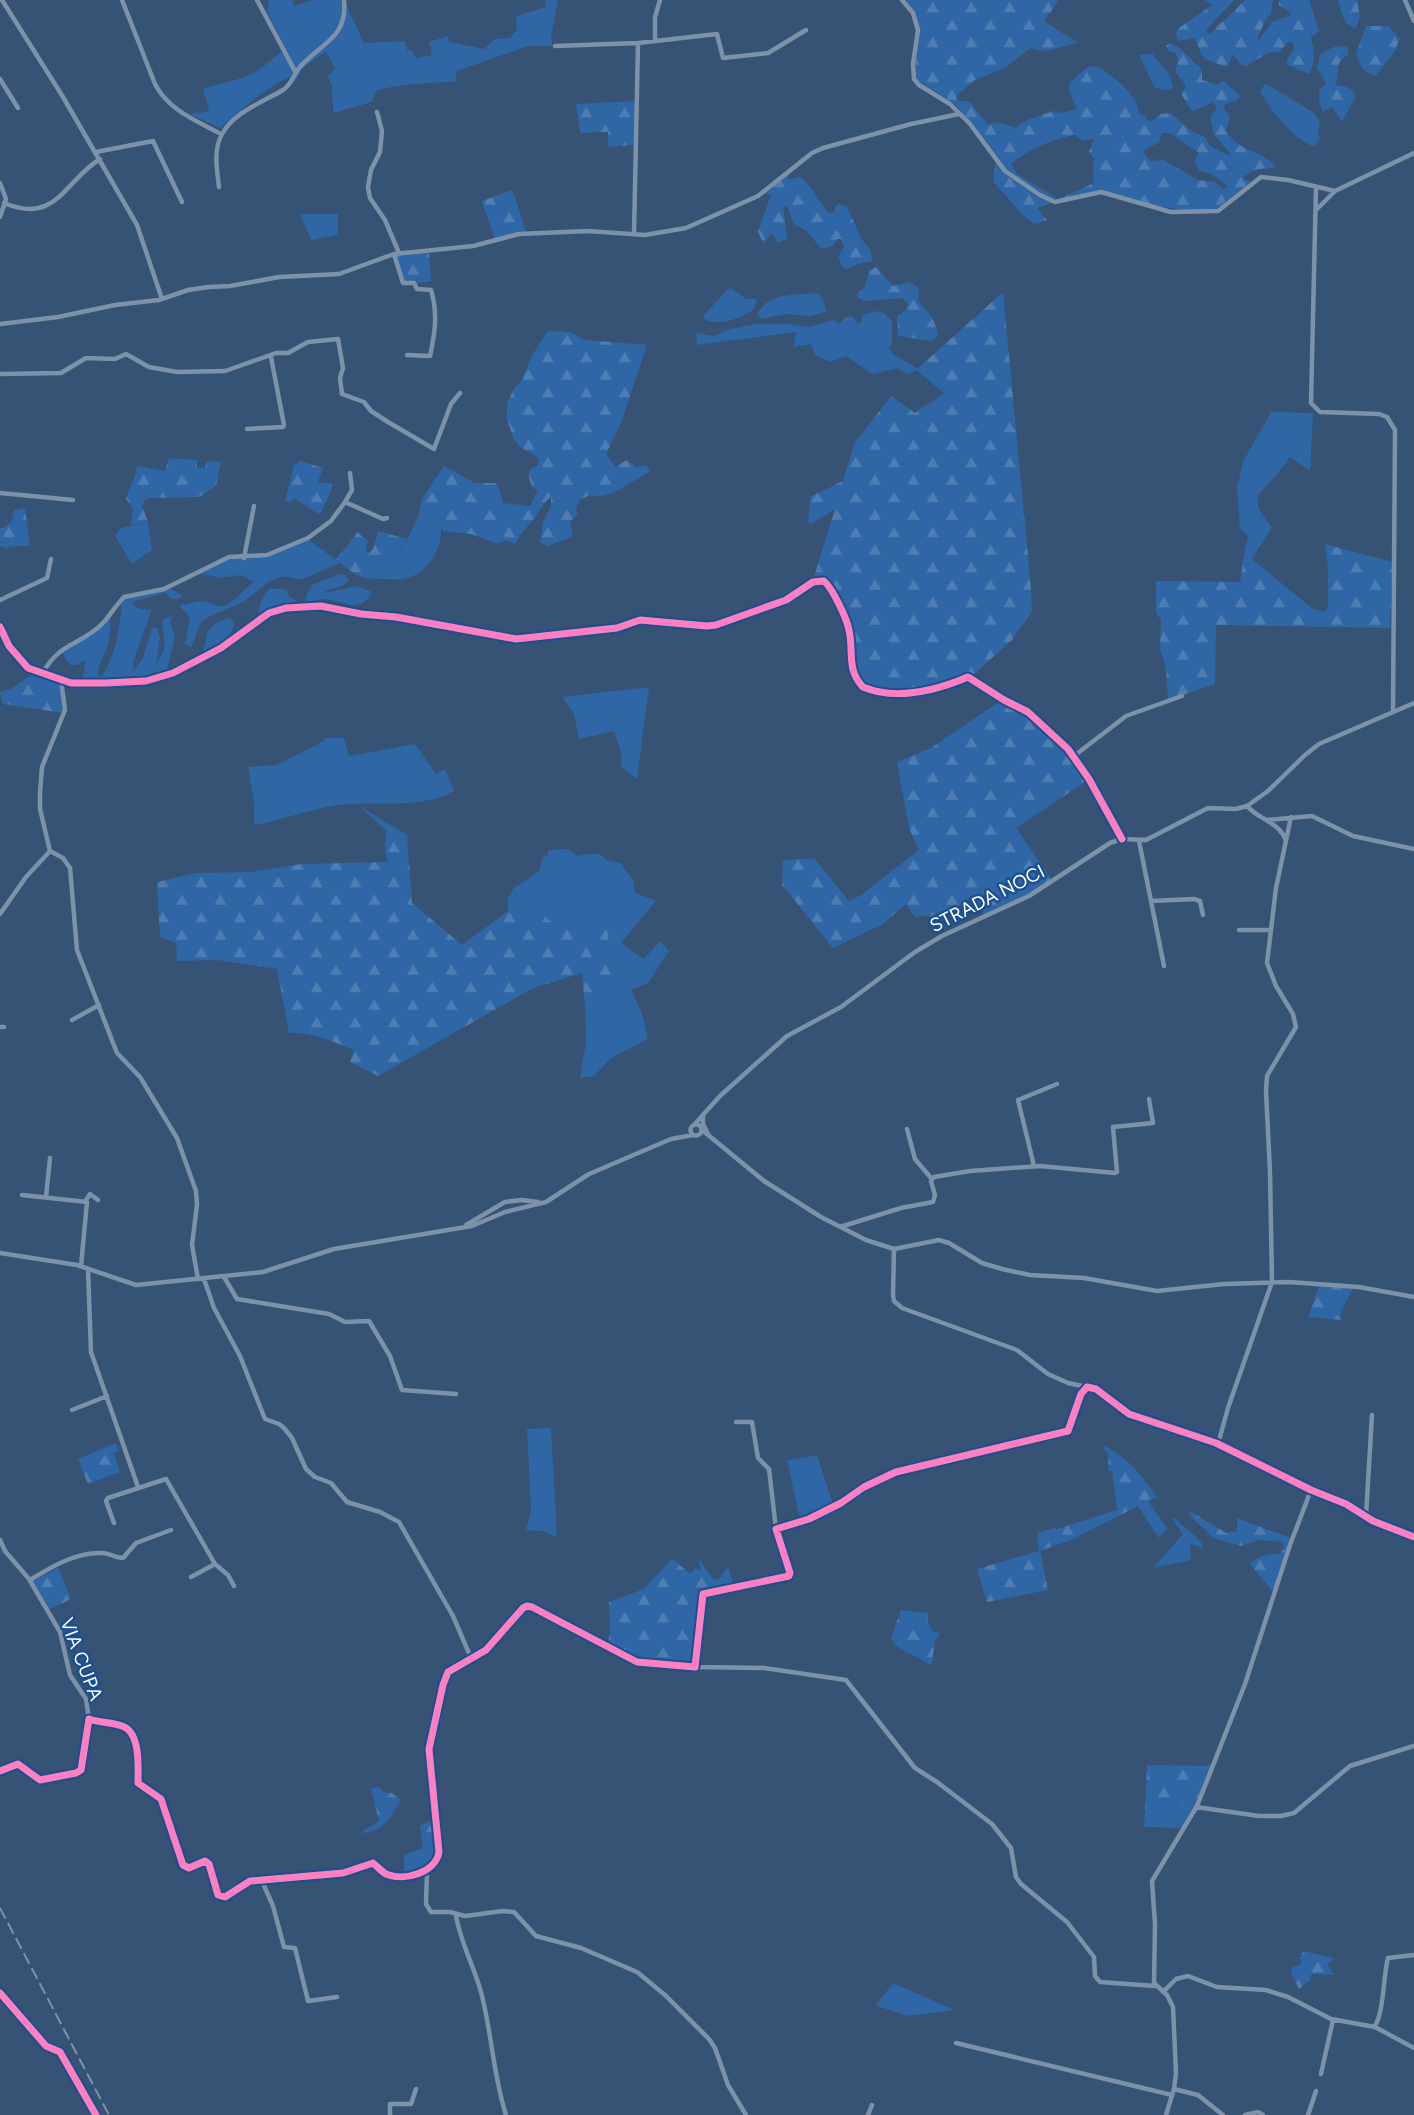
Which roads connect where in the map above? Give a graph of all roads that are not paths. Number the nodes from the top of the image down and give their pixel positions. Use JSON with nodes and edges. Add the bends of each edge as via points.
{"nodes":[{"id":1,"x":2,"y":0,"type":"edge"},
{"id":2,"x":122,"y":0,"type":"edge"},
{"id":3,"x":257,"y":0,"type":"edge"},
{"id":4,"x":344,"y":0,"type":"edge"},
{"id":5,"x":660,"y":0,"type":"edge"},
{"id":6,"x":902,"y":0,"type":"edge"},
{"id":7,"x":1405,"y":0,"type":"edge"},
{"id":8,"x":1414,"y":21,"type":"edge"},
{"id":9,"x":806,"y":30,"type":"dead end"},
{"id":10,"x":655,"y":41,"type":"junction"},
{"id":11,"x":638,"y":43,"type":"junction"},
{"id":12,"x":555,"y":46,"type":"dead end"},
{"id":13,"x":296,"y":72,"type":"junction"},
{"id":14,"x":0,"y":79,"type":"edge"},
{"id":15,"x":19,"y":108,"type":"dead end"},
{"id":16,"x":377,"y":112,"type":"dead end"},
{"id":17,"x":959,"y":114,"type":"junction"},
{"id":18,"x":221,"y":134,"type":"junction"},
{"id":19,"x":96,"y":152,"type":"junction"},
{"id":20,"x":1414,"y":153,"type":"edge"},
{"id":21,"x":100,"y":159,"type":"junction"},
{"id":22,"x":0,"y":183,"type":"edge"},
{"id":23,"x":219,"y":187,"type":"dead end"},
{"id":24,"x":1316,"y":187,"type":"junction"},
{"id":25,"x":1335,"y":191,"type":"junction"},
{"id":26,"x":182,"y":202,"type":"dead end"},
{"id":27,"x":4,"y":203,"type":"junction"},
{"id":28,"x":1316,"y":210,"type":"junction"},
{"id":29,"x":0,"y":217,"type":"edge"},
{"id":30,"x":634,"y":234,"type":"junction"},
{"id":31,"x":396,"y":253,"type":"junction"},
{"id":32,"x":162,"y":299,"type":"junction"},
{"id":33,"x":0,"y":324,"type":"edge"},
{"id":34,"x":407,"y":355,"type":"dead end"},
{"id":35,"x":271,"y":357,"type":"junction"},
{"id":36,"x":0,"y":374,"type":"edge"},
{"id":37,"x":460,"y":393,"type":"dead end"},
{"id":38,"x":247,"y":429,"type":"dead end"},
{"id":39,"x":350,"y":473,"type":"dead end"},
{"id":40,"x":0,"y":493,"type":"edge"},
{"id":41,"x":73,"y":500,"type":"dead end"},
{"id":42,"x":345,"y":502,"type":"junction"},
{"id":43,"x":254,"y":506,"type":"dead end"},
{"id":44,"x":387,"y":518,"type":"dead end"},
{"id":45,"x":244,"y":558,"type":"junction"},
{"id":46,"x":51,"y":559,"type":"dead end"},
{"id":47,"x":0,"y":600,"type":"edge"},
{"id":48,"x":0,"y":627,"type":"edge"},
{"id":49,"x":43,"y":673,"type":"junction"},
{"id":50,"x":61,"y":680,"type":"junction"},
{"id":51,"x":1182,"y":696,"type":"dead end"},
{"id":52,"x":1414,"y":703,"type":"edge"},
{"id":53,"x":1393,"y":713,"type":"junction"},
{"id":54,"x":1074,"y":756,"type":"junction"},
{"id":55,"x":1247,"y":806,"type":"junction"},
{"id":56,"x":1291,"y":817,"type":"junction"},
{"id":57,"x":1266,"y":820,"type":"junction"},
{"id":58,"x":1122,"y":839,"type":"junction"},
{"id":59,"x":1139,"y":841,"type":"junction"},
{"id":60,"x":1286,"y":842,"type":"junction"},
{"id":61,"x":1414,"y":849,"type":"edge"},
{"id":62,"x":50,"y":851,"type":"junction"},
{"id":63,"x":1151,"y":901,"type":"junction"},
{"id":64,"x":0,"y":914,"type":"edge"},
{"id":65,"x":1203,"y":915,"type":"dead end"},
{"id":66,"x":1239,"y":930,"type":"dead end"},
{"id":67,"x":1271,"y":930,"type":"junction"},
{"id":68,"x":1164,"y":966,"type":"dead end"},
{"id":69,"x":99,"y":1005,"type":"junction"},
{"id":70,"x":72,"y":1020,"type":"dead end"},
{"id":71,"x":1057,"y":1084,"type":"dead end"},
{"id":72,"x":1149,"y":1099,"type":"dead end"},
{"id":73,"x":704,"y":1113,"type":"junction"},
{"id":74,"x":697,"y":1127,"type":"junction"},
{"id":75,"x":907,"y":1129,"type":"dead end"},
{"id":76,"x":695,"y":1135,"type":"junction"},
{"id":77,"x":671,"y":1139,"type":"junction"},
{"id":78,"x":715,"y":1140,"type":"junction"},
{"id":79,"x":50,"y":1158,"type":"dead end"},
{"id":80,"x":1034,"y":1166,"type":"junction"},
{"id":81,"x":931,"y":1178,"type":"junction"},
{"id":82,"x":22,"y":1195,"type":"dead end"},
{"id":83,"x":46,"y":1197,"type":"junction"},
{"id":84,"x":86,"y":1200,"type":"junction"},
{"id":85,"x":98,"y":1200,"type":"dead end"},
{"id":86,"x":549,"y":1201,"type":"junction"},
{"id":87,"x":839,"y":1227,"type":"junction"},
{"id":88,"x":459,"y":1228,"type":"junction"},
{"id":89,"x":894,"y":1249,"type":"junction"},
{"id":90,"x":0,"y":1254,"type":"edge"},
{"id":91,"x":81,"y":1266,"type":"junction"},
{"id":92,"x":88,"y":1269,"type":"junction"},
{"id":93,"x":224,"y":1277,"type":"junction"},
{"id":94,"x":201,"y":1279,"type":"junction"},
{"id":95,"x":1272,"y":1282,"type":"junction"},
{"id":96,"x":1414,"y":1297,"type":"edge"},
{"id":97,"x":1087,"y":1387,"type":"junction"},
{"id":98,"x":456,"y":1394,"type":"dead end"},
{"id":99,"x":107,"y":1396,"type":"junction"},
{"id":100,"x":72,"y":1410,"type":"dead end"},
{"id":101,"x":1372,"y":1415,"type":"dead end"},
{"id":102,"x":736,"y":1422,"type":"dead end"},
{"id":103,"x":1218,"y":1444,"type":"junction"},
{"id":104,"x":138,"y":1488,"type":"junction"},
{"id":105,"x":1311,"y":1490,"type":"junction"},
{"id":106,"x":1366,"y":1517,"type":"junction"},
{"id":107,"x":114,"y":1523,"type":"dead end"},
{"id":108,"x":776,"y":1529,"type":"junction"},
{"id":109,"x":172,"y":1530,"type":"dead end"},
{"id":110,"x":1414,"y":1537,"type":"edge"},
{"id":111,"x":0,"y":1540,"type":"edge"},
{"id":112,"x":215,"y":1564,"type":"junction"},
{"id":113,"x":191,"y":1577,"type":"dead end"},
{"id":114,"x":30,"y":1580,"type":"junction"},
{"id":115,"x":234,"y":1586,"type":"dead end"},
{"id":116,"x":471,"y":1658,"type":"junction"},
{"id":117,"x":695,"y":1667,"type":"junction"},
{"id":118,"x":1414,"y":1746,"type":"edge"},
{"id":119,"x":1196,"y":1807,"type":"junction"},
{"id":120,"x":427,"y":1871,"type":"junction"},
{"id":121,"x":262,"y":1881,"type":"junction"},
{"id":122,"x":456,"y":1915,"type":"junction"},
{"id":123,"x":1414,"y":1955,"type":"edge"},
{"id":124,"x":1155,"y":1986,"type":"junction"},
{"id":125,"x":1163,"y":1992,"type":"junction"},
{"id":126,"x":0,"y":1993,"type":"edge"},
{"id":127,"x":337,"y":1997,"type":"dead end"},
{"id":128,"x":1333,"y":2020,"type":"junction"},
{"id":129,"x":1374,"y":2027,"type":"junction"},
{"id":130,"x":956,"y":2043,"type":"dead end"},
{"id":131,"x":1414,"y":2048,"type":"edge"},
{"id":132,"x":1321,"y":2074,"type":"dead end"},
{"id":133,"x":416,"y":2089,"type":"dead end"},
{"id":134,"x":1174,"y":2089,"type":"junction"},
{"id":135,"x":1315,"y":2091,"type":"dead end"},
{"id":136,"x":1172,"y":2095,"type":"junction"},
{"id":137,"x":872,"y":2105,"type":"dead end"},
{"id":138,"x":96,"y":2115,"type":"edge"},
{"id":139,"x":390,"y":2115,"type":"edge"},
{"id":140,"x":506,"y":2115,"type":"edge"},
{"id":141,"x":746,"y":2115,"type":"edge"},
{"id":142,"x":868,"y":2115,"type":"edge"},
{"id":143,"x":1166,"y":2115,"type":"edge"},
{"id":144,"x":1223,"y":2115,"type":"edge"},
{"id":145,"x":1245,"y":2115,"type":"edge"},
{"id":146,"x":1263,"y":2115,"type":"edge"},
{"id":147,"x":1308,"y":2115,"type":"edge"}],
"edges":[{"from":1,"to":19,"type":"street"},
{"from":2,"to":18,"type":"street","via":[[158,91],[177,110]]},
{"from":3,"to":13,"type":"street"},
{"from":4,"to":13,"type":"street","via":[[339,31]]},
{"from":5,"to":10,"type":"street"},
{"from":6,"to":17,"type":"street","via":[[913,13],[918,30],[914,79]]},
{"from":7,"to":8,"type":"street"},
{"from":9,"to":10,"type":"street","via":[[768,53],[723,58],[717,34]]},
{"from":10,"to":11,"type":"street"},
{"from":11,"to":12,"type":"street"},
{"from":11,"to":30,"type":"street"},
{"from":13,"to":18,"type":"street","via":[[286,88],[247,110]]},
{"from":14,"to":15,"type":"street"},
{"from":16,"to":31,"type":"street","via":[[382,131],[380,152],[370,170],[368,187]]},
{"from":17,"to":24,"type":"street","via":[[1005,171],[1055,202],[1101,192],[1171,212],[1218,211],[1261,177]]},
{"from":17,"to":30,"type":"street","via":[[823,148],[758,196],[686,228]]},
{"from":18,"to":23,"type":"street","via":[[216,162]]},
{"from":19,"to":21,"type":"street"},
{"from":19,"to":26,"type":"street","via":[[153,141]]},
{"from":20,"to":25,"type":"street"},
{"from":21,"to":27,"type":"street","via":[[53,204],[28,208]]},
{"from":21,"to":32,"type":"street","via":[[137,225]]},
{"from":22,"to":27,"type":"street","via":[[6,195]]},
{"from":24,"to":25,"type":"street"},
{"from":24,"to":28,"type":"street"},
{"from":25,"to":28,"type":"street"},
{"from":27,"to":29,"type":"street"},
{"from":28,"to":53,"type":"street","via":[[1311,403],[1320,412],[1379,414],[1387,417],[1395,430]]},
{"from":30,"to":31,"type":"street","via":[[519,234],[472,246]]},
{"from":31,"to":32,"type":"street","via":[[339,274],[279,277],[188,290]]},
{"from":31,"to":34,"type":"street","via":[[403,283],[431,290],[433,296],[436,325],[430,356]]},
{"from":32,"to":33,"type":"street"},
{"from":35,"to":36,"type":"street","via":[[225,371],[177,372],[149,367],[126,354],[114,359],[86,358],[61,373]]},
{"from":35,"to":37,"type":"street","via":[[308,342],[338,339],[342,394],[365,402],[371,411],[431,449]]},
{"from":35,"to":38,"type":"street","via":[[284,427]]},
{"from":39,"to":42,"type":"street","via":[[352,490]]},
{"from":40,"to":41,"type":"street"},
{"from":42,"to":44,"type":"street"},
{"from":42,"to":45,"type":"street","via":[[331,521],[308,538],[267,555]]},
{"from":43,"to":45,"type":"street"},
{"from":45,"to":49,"type":"street","via":[[219,560],[164,589],[124,597],[102,624],[50,660]]},
{"from":46,"to":47,"type":"street","via":[[47,578]]},
{"from":48,"to":49,"type":"street","via":[[22,664]]},
{"from":49,"to":50,"type":"street"},
{"from":50,"to":54,"type":"street","via":[[129,683],[159,678],[189,666],[269,613],[286,608],[321,606],[516,639],[617,628],[640,620],[716,625],[786,600],[817,580],[828,584],[848,626],[852,673],[863,687],[913,693],[968,677],[1028,712]]},
{"from":50,"to":62,"type":"street","via":[[65,710],[43,767],[40,793]]},
{"from":51,"to":54,"type":"street","via":[[1126,716]]},
{"from":52,"to":53,"type":"street"},
{"from":53,"to":55,"type":"street","via":[[1319,744]]},
{"from":54,"to":58,"type":"street"},
{"from":55,"to":57,"type":"street"},
{"from":55,"to":59,"type":"street","via":[[1208,808]]},
{"from":56,"to":57,"type":"street"},
{"from":56,"to":60,"type":"street"},
{"from":56,"to":61,"type":"street","via":[[1312,816],[1353,836]]},
{"from":57,"to":60,"type":"street","via":[[1283,832]]},
{"from":58,"to":59,"type":"street"},
{"from":58,"to":73,"type":"street","name":"STRADA NOCI","via":[[1029,896],[924,947],[841,1007],[795,1030]]},
{"from":59,"to":63,"type":"street"},
{"from":60,"to":67,"type":"street"},
{"from":62,"to":64,"type":"street"},
{"from":62,"to":69,"type":"street","via":[[70,868],[78,950]]},
{"from":63,"to":65,"type":"street","via":[[1194,899],[1200,901]]},
{"from":63,"to":68,"type":"street"},
{"from":66,"to":67,"type":"street"},
{"from":67,"to":95,"type":"street","via":[[1267,963],[1296,1027],[1267,1076]]},
{"from":69,"to":70,"type":"street"},
{"from":69,"to":94,"type":"street","via":[[117,1053],[142,1080],[186,1162],[197,1196],[192,1245]]},
{"from":71,"to":80,"type":"street","via":[[1018,1100]]},
{"from":72,"to":80,"type":"street","via":[[1153,1123],[1113,1127],[1117,1172]]},
{"from":73,"to":74,"type":"street","name":"STRADA NOCI"},
{"from":73,"to":78,"type":"street","via":[[704,1126]]},
{"from":74,"to":76,"type":"street"},
{"from":74,"to":76,"type":"street"},
{"from":74,"to":77,"type":"street"},
{"from":74,"to":78,"type":"street"},
{"from":75,"to":81,"type":"street","via":[[915,1159]]},
{"from":76,"to":77,"type":"street"},
{"from":76,"to":78,"type":"street"},
{"from":77,"to":86,"type":"street","via":[[589,1174]]},
{"from":78,"to":87,"type":"street","via":[[764,1181]]},
{"from":79,"to":83,"type":"street"},
{"from":80,"to":81,"type":"street"},
{"from":81,"to":87,"type":"street","via":[[933,1202]]},
{"from":82,"to":83,"type":"street"},
{"from":83,"to":84,"type":"street"},
{"from":84,"to":85,"type":"street","via":[[90,1194]]},
{"from":84,"to":91,"type":"street"},
{"from":86,"to":88,"type":"street"},
{"from":86,"to":88,"type":"street","via":[[505,1202]]},
{"from":87,"to":89,"type":"street"},
{"from":88,"to":93,"type":"street","via":[[334,1249],[270,1271]]},
{"from":89,"to":95,"type":"street","via":[[939,1240],[1002,1269],[1157,1291]]},
{"from":89,"to":97,"type":"street","via":[[892,1295],[902,1308],[1017,1350],[1048,1374]]},
{"from":90,"to":91,"type":"street"},
{"from":91,"to":92,"type":"street"},
{"from":92,"to":94,"type":"street","via":[[136,1285]]},
{"from":92,"to":99,"type":"street","via":[[90,1353]]},
{"from":93,"to":94,"type":"street"},
{"from":93,"to":98,"type":"street","via":[[237,1298],[329,1314],[345,1322],[369,1321],[390,1356],[402,1390]]},
{"from":94,"to":116,"type":"street","via":[[240,1356],[264,1417],[292,1438],[306,1469],[331,1483],[347,1502],[399,1522],[453,1616]]},
{"from":95,"to":96,"type":"street","via":[[1359,1287]]},
{"from":95,"to":103,"type":"street"},
{"from":97,"to":103,"type":"street","via":[[1129,1414]]},
{"from":97,"to":108,"type":"street","via":[[1068,1431],[896,1472],[809,1520]]},
{"from":99,"to":100,"type":"street"},
{"from":99,"to":104,"type":"street"},
{"from":101,"to":106,"type":"street"},
{"from":102,"to":108,"type":"street","via":[[752,1422],[758,1458],[769,1469]]},
{"from":103,"to":105,"type":"street"},
{"from":104,"to":107,"type":"street","via":[[106,1499]]},
{"from":104,"to":112,"type":"street","via":[[167,1480]]},
{"from":105,"to":106,"type":"street","via":[[1346,1503]]},
{"from":105,"to":119,"type":"street","via":[[1245,1684]]},
{"from":106,"to":110,"type":"street"},
{"from":108,"to":117,"type":"street","via":[[789,1576],[703,1594]]},
{"from":109,"to":114,"type":"street","via":[[136,1543],[123,1558],[104,1553],[74,1556]]},
{"from":111,"to":114,"type":"street","name":"VIA CUPA"},
{"from":112,"to":113,"type":"street"},
{"from":112,"to":115,"type":"street"},
{"from":114,"to":121,"type":"street","name":"VIA CUPA","via":[[60,1632],[69,1675],[86,1699],[89,1719],[127,1728],[139,1752],[138,1783],[162,1799],[183,1865],[209,1864],[218,1895],[225,1897],[250,1881]]},
{"from":116,"to":117,"type":"street","via":[[486,1650],[527,1605],[637,1662]]},
{"from":116,"to":120,"type":"street","via":[[448,1672],[431,1735],[430,1773],[439,1852]]},
{"from":117,"to":124,"type":"street","via":[[764,1668],[846,1680],[915,1768],[992,1824],[1011,1847],[1016,1877],[1067,1922],[1094,1957],[1100,1982]]},
{"from":118,"to":119,"type":"street","via":[[1350,1766],[1294,1813],[1259,1816]]},
{"from":119,"to":124,"type":"street","via":[[1152,1881]]},
{"from":120,"to":121,"type":"street","via":[[386,1874],[373,1863],[343,1873]]},
{"from":120,"to":122,"type":"street","via":[[429,1911]]},
{"from":121,"to":127,"type":"street","via":[[284,1947],[295,1948],[308,2001]]},
{"from":122,"to":140,"type":"street","via":[[481,1989]]},
{"from":122,"to":141,"type":"street","via":[[514,1912],[536,1936],[581,1948],[637,1972],[712,2043],[726,2082]]},
{"from":123,"to":129,"type":"street","via":[[1391,1956],[1386,1961],[1380,2017]]},
{"from":124,"to":125,"type":"street"},
{"from":125,"to":128,"type":"street","via":[[1176,1979],[1188,1976],[1217,1987],[1274,1992]]},
{"from":125,"to":134,"type":"street","via":[[1173,2007]]},
{"from":126,"to":138,"type":"street","via":[[42,2041],[60,2052]]},
{"from":128,"to":129,"type":"street"},
{"from":128,"to":132,"type":"street"},
{"from":129,"to":131,"type":"street"},
{"from":130,"to":136,"type":"street"},
{"from":133,"to":139,"type":"street","via":[[411,2104],[390,2104]]},
{"from":134,"to":136,"type":"street"},
{"from":134,"to":144,"type":"street","via":[[1198,2095]]},
{"from":135,"to":147,"type":"street"},
{"from":136,"to":143,"type":"street"},
{"from":137,"to":142,"type":"street"},
{"from":145,"to":146,"type":"street"}]}
